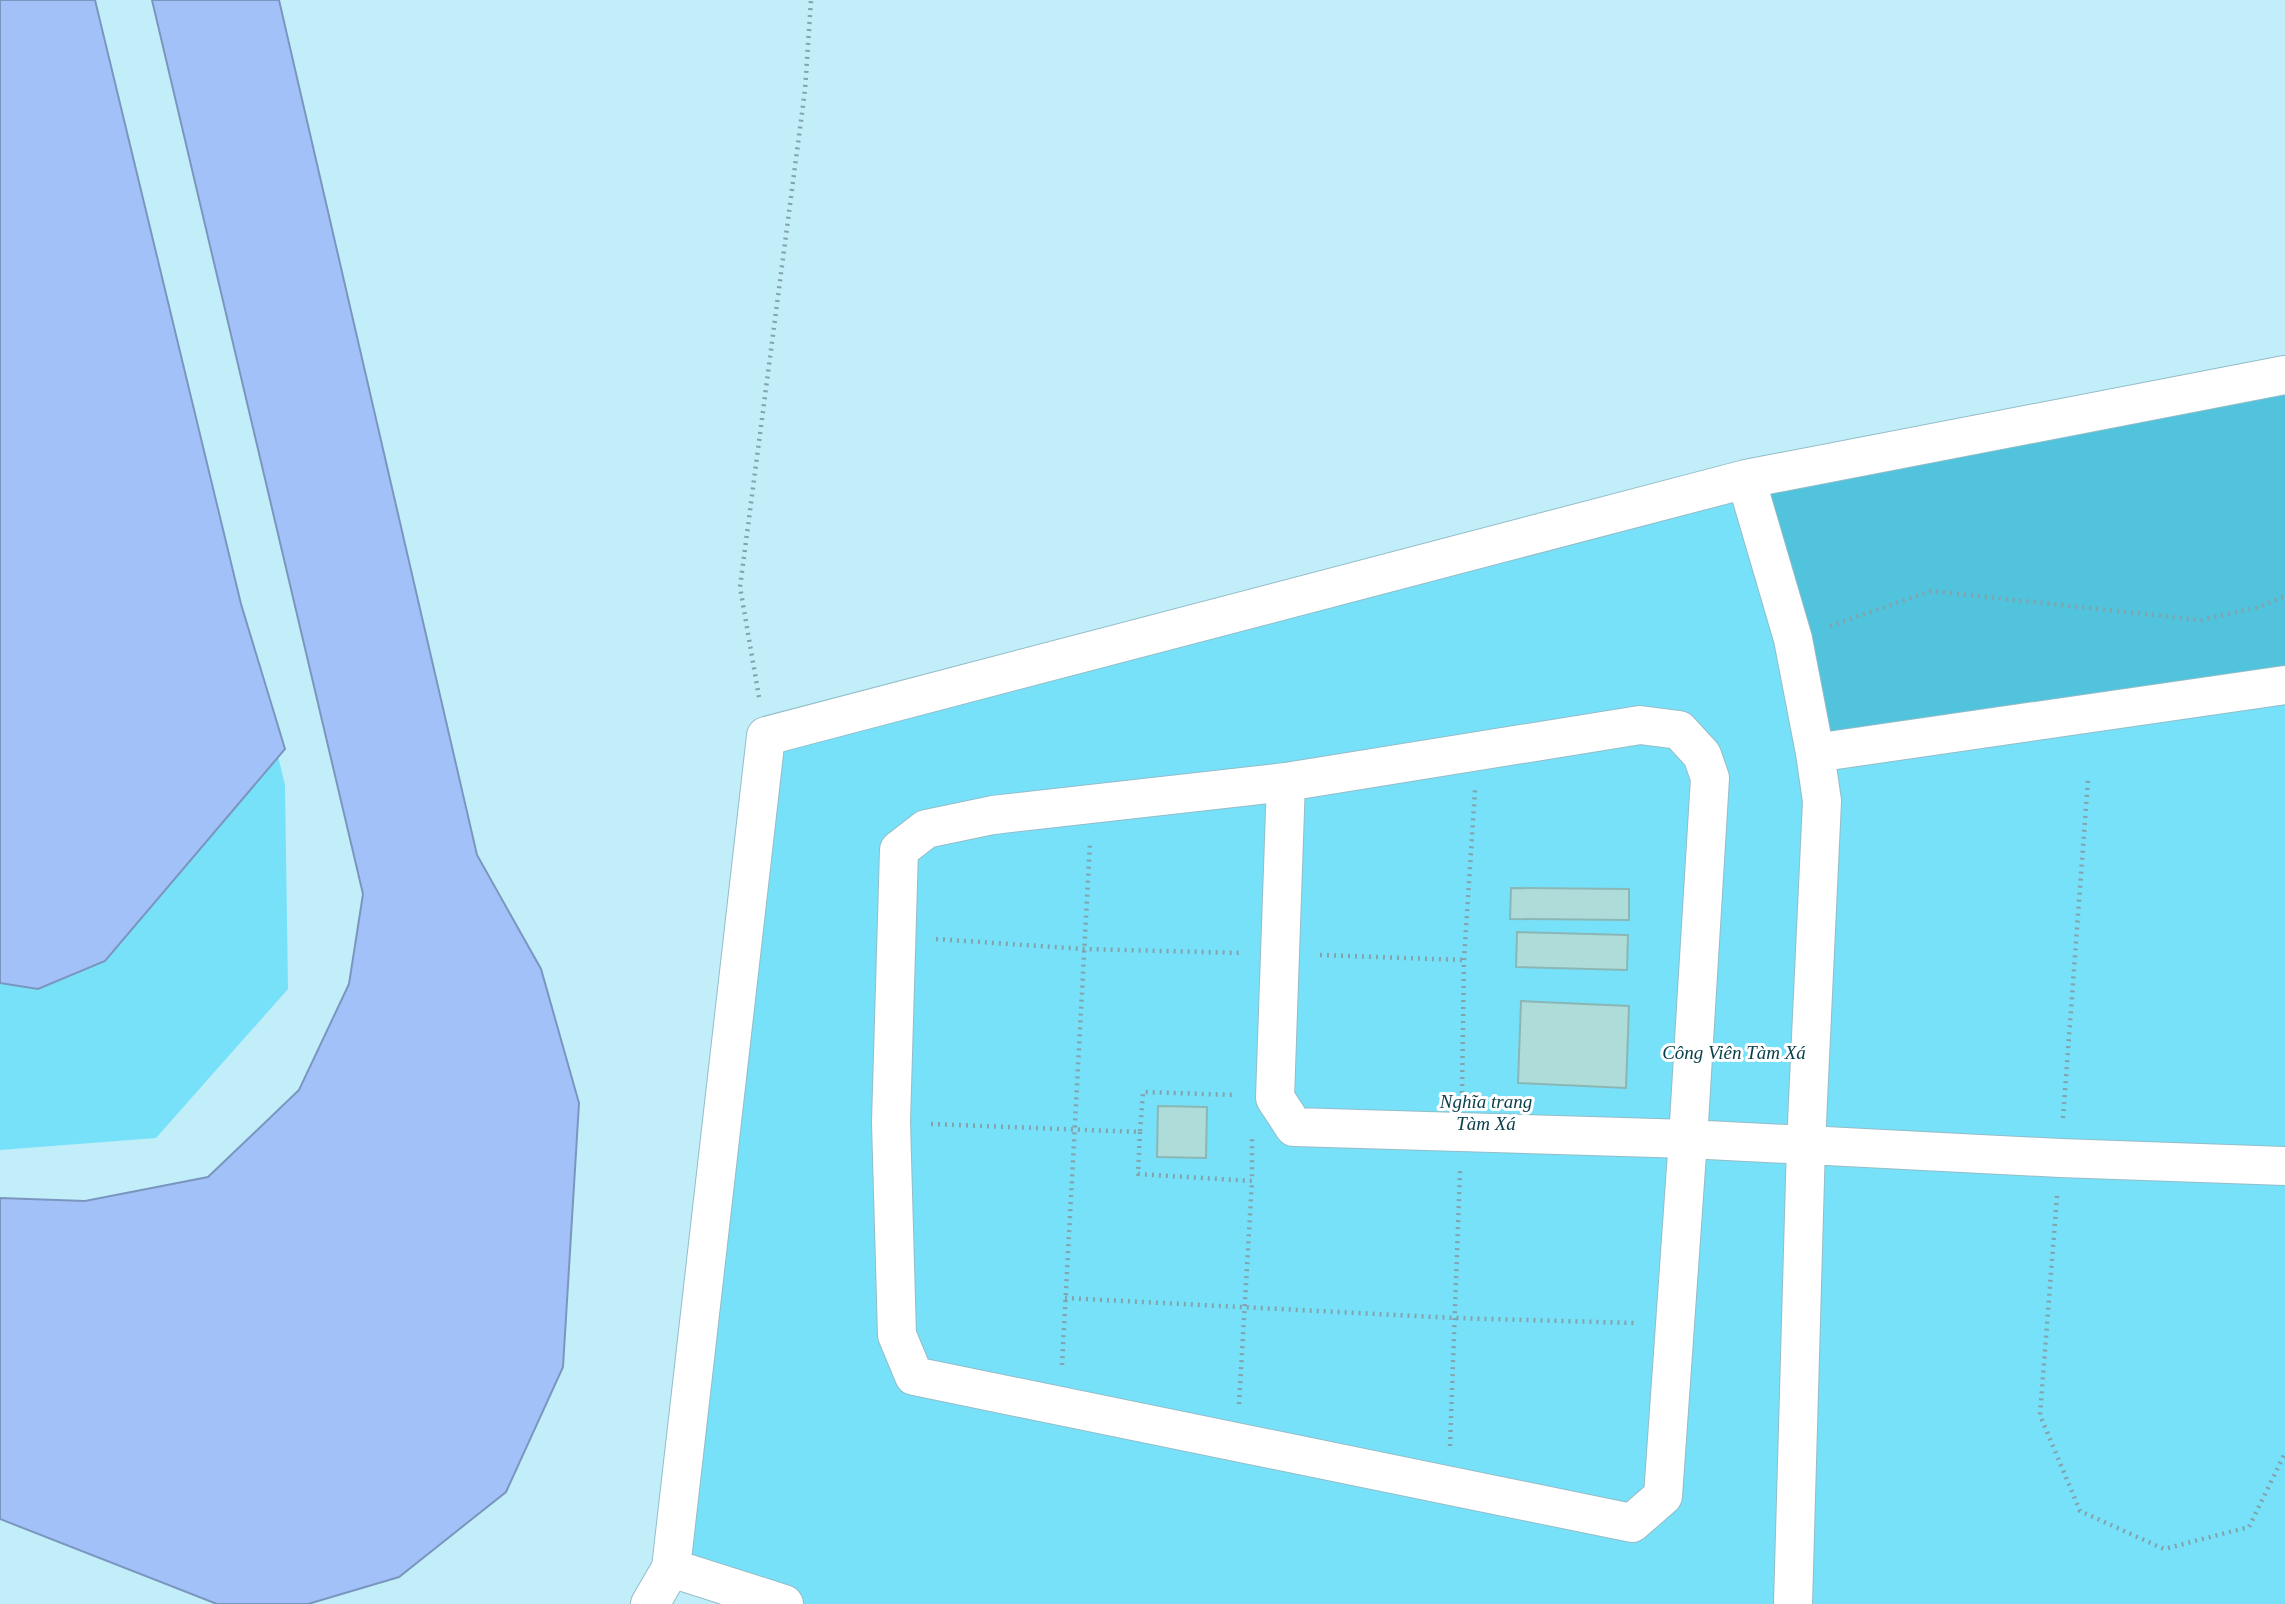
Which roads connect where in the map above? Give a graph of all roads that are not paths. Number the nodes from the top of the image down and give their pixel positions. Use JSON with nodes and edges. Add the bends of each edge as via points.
{"nodes":[{"id":1,"x":2285,"y":376,"type":"edge"},
{"id":2,"x":1746,"y":479,"type":"junction"},
{"id":3,"x":2285,"y":685,"type":"edge"},
{"id":4,"x":1815,"y":753,"type":"junction"},
{"id":5,"x":1286,"y":782,"type":"junction"},
{"id":6,"x":1688,"y":1139,"type":"junction"},
{"id":7,"x":1806,"y":1144,"type":"junction"},
{"id":8,"x":2285,"y":1166,"type":"edge"},
{"id":9,"x":671,"y":1568,"type":"junction"},
{"id":10,"x":650,"y":1604,"type":"edge"},
{"id":11,"x":784,"y":1604,"type":"edge"},
{"id":12,"x":1793,"y":1604,"type":"edge"}],
"edges":[{"from":1,"to":2,"type":"street"},
{"from":2,"to":4,"type":"street","via":[[1793,639]]},
{"from":2,"to":9,"type":"street","via":[[766,736]]},
{"from":3,"to":4,"type":"street"},
{"from":4,"to":7,"type":"street","via":[[1822,801]]},
{"from":5,"to":6,"type":"street","via":[[1275,1098],[1294,1127]]},
{"from":5,"to":6,"type":"street","via":[[1640,725],[1679,730],[1702,755],[1710,778]]},
{"from":5,"to":6,"type":"street","via":[[993,815],[926,829],[899,850],[891,1122],[897,1335],[914,1376],[1632,1523],[1663,1496]]},
{"from":6,"to":7,"type":"street"},
{"from":7,"to":8,"type":"street"},
{"from":7,"to":12,"type":"street"},
{"from":9,"to":10,"type":"street"},
{"from":9,"to":11,"type":"street"}]}
